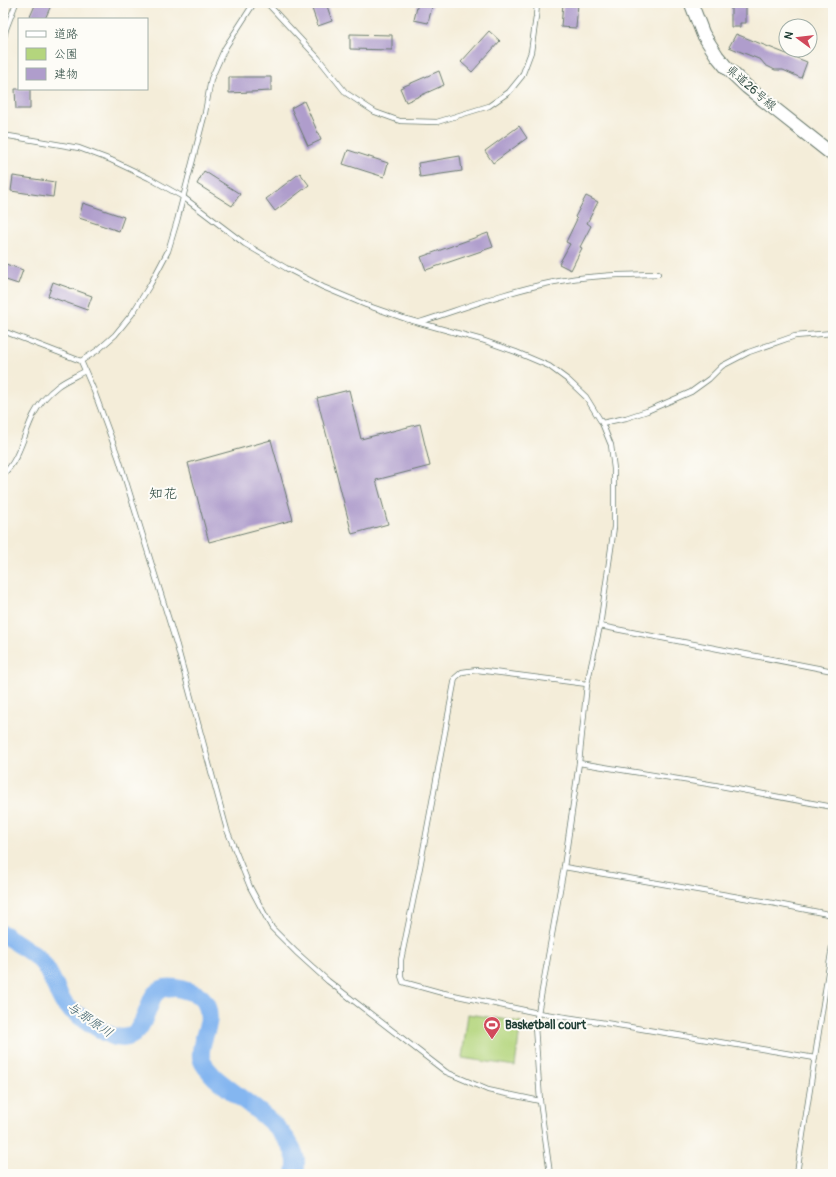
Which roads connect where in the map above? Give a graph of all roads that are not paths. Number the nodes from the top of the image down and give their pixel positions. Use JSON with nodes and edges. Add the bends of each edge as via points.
{"nodes":[{"id":1,"x":16,"y":3,"type":"edge"},
{"id":2,"x":254,"y":3,"type":"edge"},
{"id":3,"x":267,"y":3,"type":"edge"},
{"id":4,"x":537,"y":3,"type":"edge"},
{"id":5,"x":691,"y":3,"type":"edge"},
{"id":6,"x":3,"y":42,"type":"edge"},
{"id":7,"x":3,"y":135,"type":"edge"},
{"id":8,"x":833,"y":155,"type":"edge"},
{"id":9,"x":183,"y":197,"type":"junction"},
{"id":10,"x":658,"y":274,"type":"dead end"},
{"id":11,"x":419,"y":322,"type":"junction"},
{"id":12,"x":3,"y":331,"type":"edge"},
{"id":13,"x":833,"y":332,"type":"edge"},
{"id":14,"x":80,"y":361,"type":"junction"},
{"id":15,"x":85,"y":371,"type":"junction"},
{"id":16,"x":602,"y":424,"type":"junction"},
{"id":17,"x":3,"y":474,"type":"edge"},
{"id":18,"x":600,"y":626,"type":"junction"},
{"id":19,"x":833,"y":671,"type":"edge"},
{"id":20,"x":588,"y":684,"type":"junction"},
{"id":21,"x":579,"y":763,"type":"junction"},
{"id":22,"x":833,"y":807,"type":"edge"},
{"id":23,"x":564,"y":867,"type":"junction"},
{"id":24,"x":833,"y":915,"type":"edge"},
{"id":25,"x":833,"y":940,"type":"edge"},
{"id":26,"x":538,"y":1014,"type":"junction"},
{"id":27,"x":815,"y":1058,"type":"junction"},
{"id":28,"x":540,"y":1101,"type":"junction"},
{"id":29,"x":797,"y":1173,"type":"dead end"},
{"id":30,"x":550,"y":1174,"type":"edge"}],
"edges":[{"from":1,"to":6,"type":"lane"},
{"from":2,"to":9,"type":"lane","via":[[225,48],[211,79],[205,113]]},
{"from":3,"to":4,"type":"lane","via":[[318,58],[346,93],[375,112],[400,121],[437,122],[489,106],[509,92],[522,76],[531,52]]},
{"from":5,"to":8,"type":"main road","name":"県道26号線","via":[[703,34],[726,67],[747,87]]},
{"from":7,"to":9,"type":"lane","via":[[79,148],[149,178]]},
{"from":9,"to":11,"type":"lane","via":[[246,244],[286,268],[366,306]]},
{"from":9,"to":14,"type":"lane","via":[[168,251],[147,291],[115,335]]},
{"from":10,"to":11,"type":"lane","via":[[597,276],[555,282],[496,296]]},
{"from":11,"to":16,"type":"lane","via":[[482,340],[549,366],[586,397]]},
{"from":12,"to":14,"type":"lane"},
{"from":13,"to":16,"type":"lane","via":[[795,336],[749,352],[722,366],[691,392],[647,411]]},
{"from":14,"to":15,"type":"lane"},
{"from":15,"to":17,"type":"lane","via":[[58,386],[34,413],[22,445]]},
{"from":15,"to":28,"type":"lane","via":[[119,460],[170,624],[227,830],[250,887],[272,928],[328,981],[446,1072],[488,1090]]},
{"from":16,"to":18,"type":"lane","via":[[611,445],[614,469],[614,527]]},
{"from":18,"to":19,"type":"lane"},
{"from":18,"to":20,"type":"lane"},
{"from":20,"to":21,"type":"lane"},
{"from":20,"to":26,"type":"lane","via":[[477,670],[462,672],[455,678],[401,960],[403,982]]},
{"from":21,"to":22,"type":"lane"},
{"from":21,"to":23,"type":"lane"},
{"from":23,"to":24,"type":"lane"},
{"from":23,"to":26,"type":"lane"},
{"from":25,"to":27,"type":"lane"},
{"from":26,"to":27,"type":"lane"},
{"from":26,"to":28,"type":"lane","via":[[535,1026]]},
{"from":27,"to":29,"type":"lane"},
{"from":28,"to":30,"type":"lane"}]}
